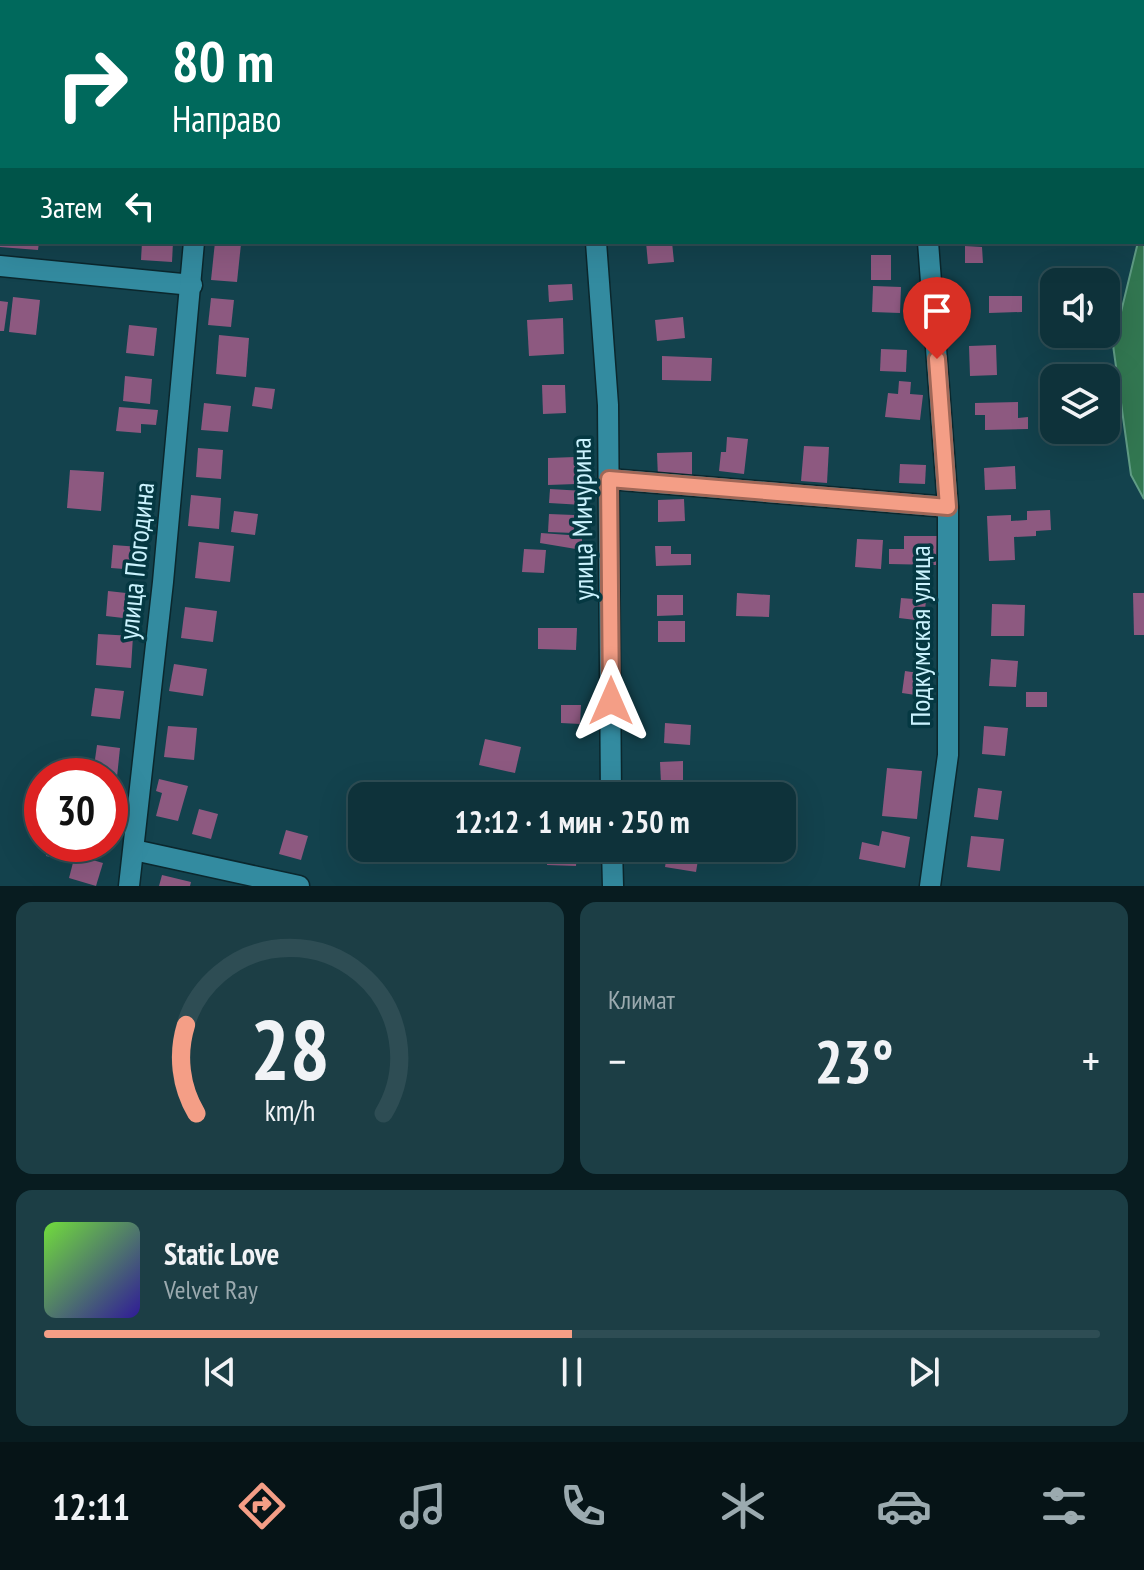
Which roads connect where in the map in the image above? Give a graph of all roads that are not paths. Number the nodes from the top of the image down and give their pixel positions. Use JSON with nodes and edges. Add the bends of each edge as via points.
{"nodes":[{"id":1,"x":194,"y":244,"type":"edge"},
{"id":2,"x":596,"y":244,"type":"edge"},
{"id":3,"x":928,"y":244,"type":"edge"},
{"id":4,"x":0,"y":266,"type":"edge"},
{"id":5,"x":192,"y":285,"type":"junction"},
{"id":6,"x":609,"y":479,"type":"junction"},
{"id":7,"x":948,"y":507,"type":"junction"},
{"id":8,"x":611,"y":782,"type":"edge"},
{"id":9,"x":134,"y":850,"type":"junction"},
{"id":10,"x":612,"y":862,"type":"edge"},
{"id":11,"x":129,"y":886,"type":"edge"},
{"id":12,"x":299,"y":886,"type":"edge"},
{"id":13,"x":613,"y":886,"type":"edge"},
{"id":14,"x":930,"y":886,"type":"edge"}],
"edges":[{"from":1,"to":5,"type":"street","name":"улица Погодина"},
{"from":2,"to":6,"type":"street","name":"улица Мичурина"},
{"from":3,"to":7,"type":"street","name":"Подкумская улица"},
{"from":4,"to":5,"type":"street"},
{"from":5,"to":9,"type":"street","name":"улица Погодина"},
{"from":6,"to":7,"type":"street"},
{"from":6,"to":8,"type":"street","name":"улица Мичурина"},
{"from":7,"to":14,"type":"street","name":"Подкумская улица","via":[[948,755]]},
{"from":9,"to":11,"type":"street","name":"улица Погодина"},
{"from":9,"to":12,"type":"street"},
{"from":10,"to":13,"type":"street"}]}
